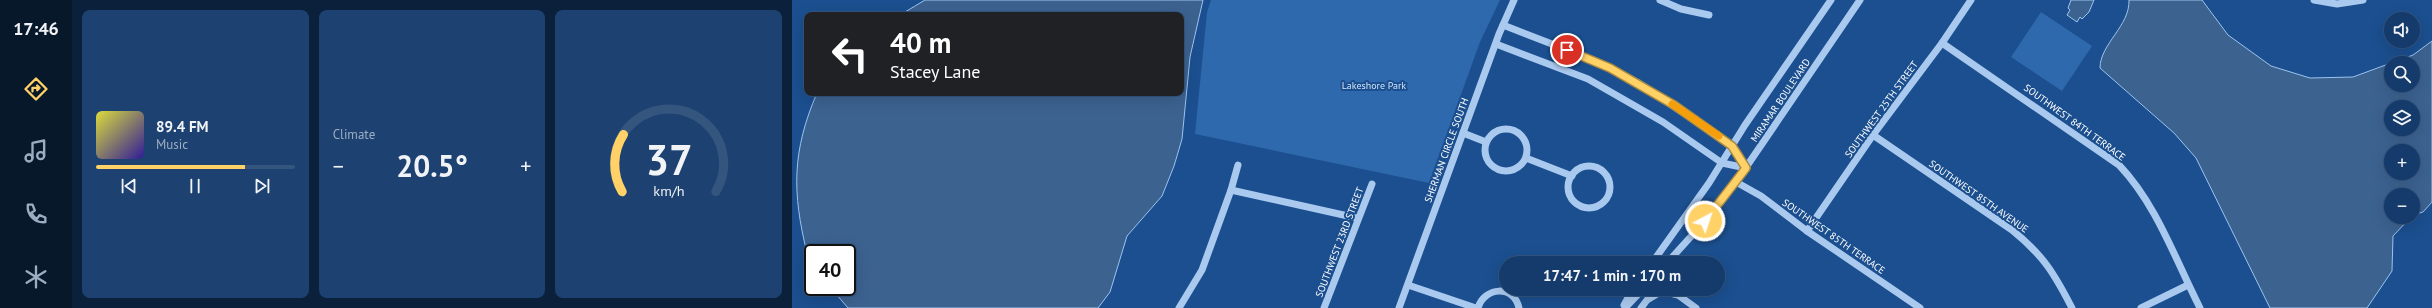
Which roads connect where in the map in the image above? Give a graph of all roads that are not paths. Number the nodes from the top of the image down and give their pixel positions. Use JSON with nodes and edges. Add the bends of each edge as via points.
{"nodes":[{"id":1,"x":1514,"y":0,"type":"edge"},
{"id":2,"x":1660,"y":0,"type":"edge"},
{"id":3,"x":1831,"y":0,"type":"edge"},
{"id":4,"x":1860,"y":0,"type":"edge"},
{"id":5,"x":1971,"y":0,"type":"edge"},
{"id":6,"x":2314,"y":0,"type":"edge"},
{"id":7,"x":2363,"y":0,"type":"edge"},
{"id":8,"x":1708,"y":15,"type":"dead end"},
{"id":9,"x":1503,"y":25,"type":"junction"},
{"id":10,"x":1942,"y":43,"type":"junction"},
{"id":11,"x":1496,"y":44,"type":"junction"},
{"id":12,"x":1463,"y":132,"type":"junction"},
{"id":13,"x":1873,"y":134,"type":"junction"},
{"id":14,"x":1486,"y":142,"type":"junction"},
{"id":15,"x":1732,"y":146,"type":"junction"},
{"id":16,"x":1526,"y":158,"type":"junction"},
{"id":17,"x":1722,"y":163,"type":"junction"},
{"id":18,"x":1238,"y":165,"type":"dead end"},
{"id":19,"x":1746,"y":168,"type":"junction"},
{"id":20,"x":1572,"y":176,"type":"junction"},
{"id":21,"x":1736,"y":182,"type":"junction"},
{"id":22,"x":1372,"y":184,"type":"dead end"},
{"id":23,"x":1231,"y":190,"type":"junction"},
{"id":24,"x":1357,"y":218,"type":"junction"},
{"id":25,"x":1807,"y":231,"type":"junction"},
{"id":26,"x":1657,"y":256,"type":"edge"},
{"id":27,"x":1673,"y":256,"type":"edge"},
{"id":28,"x":1408,"y":285,"type":"junction"},
{"id":29,"x":2188,"y":285,"type":"junction"},
{"id":30,"x":1630,"y":296,"type":"edge"},
{"id":31,"x":1635,"y":296,"type":"edge"},
{"id":32,"x":1179,"y":308,"type":"edge"},
{"id":33,"x":1324,"y":308,"type":"edge"},
{"id":34,"x":1399,"y":308,"type":"edge"},
{"id":35,"x":1477,"y":308,"type":"edge"},
{"id":36,"x":1519,"y":308,"type":"edge"},
{"id":37,"x":1624,"y":308,"type":"edge"},
{"id":38,"x":1641,"y":308,"type":"edge"},
{"id":39,"x":1696,"y":308,"type":"edge"},
{"id":40,"x":1920,"y":308,"type":"edge"},
{"id":41,"x":2072,"y":308,"type":"edge"},
{"id":42,"x":2141,"y":308,"type":"edge"},
{"id":43,"x":2200,"y":308,"type":"edge"}],
"edges":[{"from":1,"to":9,"type":"street","name":"SHERMAN CIRCLE SOUTH"},
{"from":2,"to":8,"type":"street","via":[[1681,9]]},
{"from":3,"to":15,"type":"street","name":"MIRAMAR BOULEVARD"},
{"from":4,"to":19,"type":"street","name":"MIRAMAR BOULEVARD"},
{"from":5,"to":10,"type":"street","name":"SOUTHWEST 25TH STREET"},
{"from":6,"to":7,"type":"street","via":[[2337,4]]},
{"from":9,"to":11,"type":"street","name":"SHERMAN CIRCLE SOUTH"},
{"from":9,"to":15,"type":"street","via":[[1596,61],[1637,82]]},
{"from":10,"to":13,"type":"street","name":"SOUTHWEST 25TH STREET"},
{"from":10,"to":29,"type":"street","name":"SOUTHWEST 84TH TERRACE","via":[[2119,165],[2138,185],[2150,204]]},
{"from":11,"to":12,"type":"street","name":"SHERMAN CIRCLE SOUTH"},
{"from":11,"to":17,"type":"street","via":[[1588,79],[1627,100]]},
{"from":12,"to":14,"type":"street"},
{"from":12,"to":28,"type":"street","name":"SHERMAN CIRCLE SOUTH"},
{"from":13,"to":25,"type":"street","name":"SOUTHWEST 25TH STREET"},
{"from":13,"to":41,"type":"street","name":"SOUTHWEST 85TH AVENUE","via":[[2029,244],[2046,261]]},
{"from":14,"to":16,"type":"street","via":[[1485,155],[1498,170],[1518,168]]},
{"from":14,"to":16,"type":"street","via":[[1496,131],[1503,128],[1518,132],[1526,143]]},
{"from":15,"to":17,"type":"street","name":"MIRAMAR BOULEVARD"},
{"from":15,"to":19,"type":"street"},
{"from":16,"to":20,"type":"street"},
{"from":17,"to":19,"type":"street"},
{"from":17,"to":26,"type":"street","name":"MIRAMAR BOULEVARD"},
{"from":18,"to":23,"type":"street"},
{"from":19,"to":21,"type":"street","name":"MIRAMAR BOULEVARD"},
{"from":20,"to":20,"type":"street","via":[[1582,168],[1597,168],[1603,172],[1610,184],[1607,198],[1597,207],[1578,205],[1568,189]]},
{"from":21,"to":25,"type":"street","name":"SOUTHWEST 85TH TERRACE","via":[[1761,196]]},
{"from":21,"to":27,"type":"street","name":"MIRAMAR BOULEVARD"},
{"from":22,"to":24,"type":"street","name":"SOUTHWEST 23RD STREET"},
{"from":23,"to":24,"type":"street"},
{"from":23,"to":32,"type":"street","via":[[1202,270]]},
{"from":24,"to":33,"type":"street","name":"SOUTHWEST 23RD STREET"},
{"from":25,"to":40,"type":"street","name":"SOUTHWEST 85TH TERRACE"},
{"from":28,"to":34,"type":"street","name":"SHERMAN CIRCLE SOUTH"},
{"from":28,"to":35,"type":"street"},
{"from":29,"to":42,"type":"street"},
{"from":29,"to":43,"type":"street","name":"SOUTHWEST 84TH TERRACE"},
{"from":30,"to":37,"type":"street"},
{"from":31,"to":37,"type":"street"},
{"from":35,"to":36,"type":"street","via":[[1484,296],[1496,291],[1509,294]]},
{"from":38,"to":39,"type":"street","via":[[1647,300],[1662,291],[1678,295]]}]}
